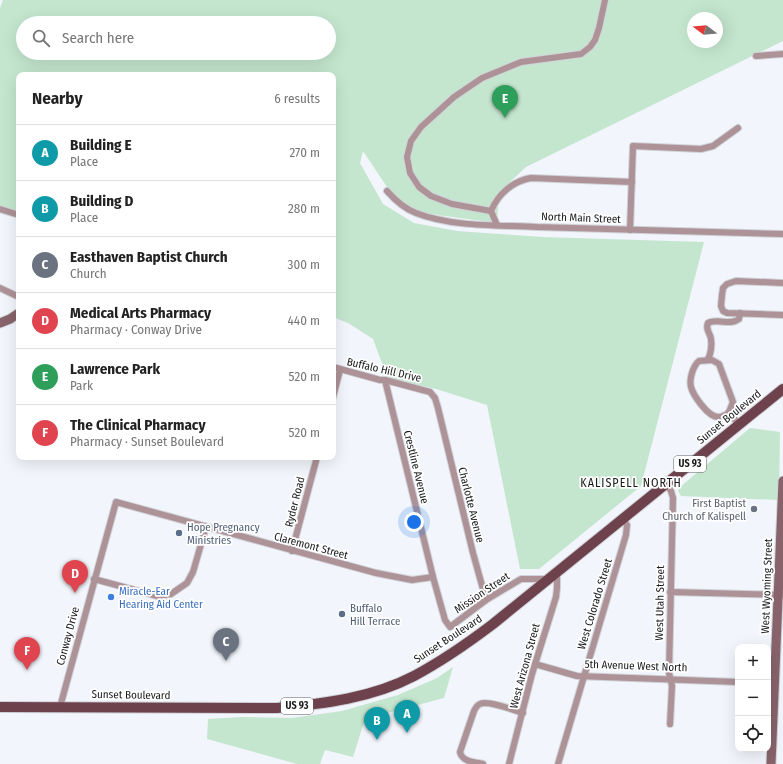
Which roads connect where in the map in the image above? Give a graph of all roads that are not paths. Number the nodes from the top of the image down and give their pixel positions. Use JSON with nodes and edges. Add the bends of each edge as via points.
{"nodes":[{"id":1,"x":605,"y":0,"type":"edge"},
{"id":2,"x":783,"y":54,"type":"edge"},
{"id":3,"x":756,"y":56,"type":"dead end"},
{"id":4,"x":738,"y":128,"type":"dead end"},
{"id":5,"x":632,"y":182,"type":"junction"},
{"id":6,"x":387,"y":191,"type":"dead end"},
{"id":7,"x":0,"y":209,"type":"edge"},
{"id":8,"x":491,"y":211,"type":"junction"},
{"id":9,"x":16,"y":214,"type":"edge"},
{"id":10,"x":497,"y":225,"type":"junction"},
{"id":11,"x":630,"y":230,"type":"junction"},
{"id":12,"x":783,"y":234,"type":"edge"},
{"id":13,"x":783,"y":283,"type":"edge"},
{"id":14,"x":0,"y":288,"type":"edge"},
{"id":15,"x":16,"y":296,"type":"edge"},
{"id":16,"x":740,"y":313,"type":"junction"},
{"id":17,"x":16,"y":315,"type":"edge"},
{"id":18,"x":783,"y":315,"type":"edge"},
{"id":19,"x":0,"y":323,"type":"edge"},
{"id":20,"x":708,"y":359,"type":"junction"},
{"id":21,"x":336,"y":368,"type":"edge"},
{"id":22,"x":340,"y":370,"type":"junction"},
{"id":23,"x":385,"y":380,"type":"junction"},
{"id":24,"x":336,"y":385,"type":"edge"},
{"id":25,"x":783,"y":389,"type":"edge"},
{"id":26,"x":729,"y":412,"type":"junction"},
{"id":27,"x":439,"y":413,"type":"joint"},
{"id":28,"x":739,"y":425,"type":"junction"},
{"id":29,"x":316,"y":460,"type":"edge"},
{"id":30,"x":783,"y":481,"type":"edge"},
{"id":31,"x":666,"y":484,"type":"junction"},
{"id":32,"x":116,"y":502,"type":"joint"},
{"id":33,"x":782,"y":508,"type":"edge"},
{"id":34,"x":623,"y":519,"type":"junction"},
{"id":35,"x":206,"y":527,"type":"junction"},
{"id":36,"x":292,"y":551,"type":"junction"},
{"id":37,"x":553,"y":576,"type":"junction"},
{"id":38,"x":433,"y":577,"type":"junction"},
{"id":39,"x":94,"y":579,"type":"junction"},
{"id":40,"x":670,"y":592,"type":"junction"},
{"id":41,"x":781,"y":595,"type":"edge"},
{"id":42,"x":486,"y":600,"type":"junction"},
{"id":43,"x":450,"y":627,"type":"joint"},
{"id":44,"x":535,"y":664,"type":"junction"},
{"id":45,"x":584,"y":677,"type":"junction"},
{"id":46,"x":670,"y":679,"type":"junction"},
{"id":47,"x":735,"y":682,"type":"edge"},
{"id":48,"x":775,"y":683,"type":"edge"},
{"id":49,"x":0,"y":707,"type":"edge"},
{"id":50,"x":60,"y":707,"type":"junction"},
{"id":51,"x":523,"y":713,"type":"junction"},
{"id":52,"x":670,"y":724,"type":"dead end"},
{"id":53,"x":483,"y":764,"type":"edge"},
{"id":54,"x":509,"y":764,"type":"edge"},
{"id":55,"x":558,"y":764,"type":"edge"},
{"id":56,"x":771,"y":764,"type":"edge"}],
"edges":[{"from":1,"to":8,"type":"street","via":[[594,40],[581,54],[521,62],[482,78],[454,97],[421,127],[411,141],[407,157],[410,173],[420,187],[431,196],[452,204]]},
{"from":2,"to":3,"type":"street"},
{"from":4,"to":5,"type":"street","via":[[713,146],[701,149],[633,146]]},
{"from":5,"to":8,"type":"street","via":[[525,179],[504,191]]},
{"from":5,"to":11,"type":"street"},
{"from":6,"to":10,"type":"street","name":"North Main Street","via":[[408,210],[428,217]]},
{"from":7,"to":9,"type":"street"},
{"from":8,"to":10,"type":"street"},
{"from":10,"to":11,"type":"street","name":"North Main Street"},
{"from":11,"to":12,"type":"street","name":"North Main Street"},
{"from":13,"to":16,"type":"street","via":[[736,281],[725,286],[722,309],[724,312]]},
{"from":14,"to":15,"type":"street"},
{"from":16,"to":18,"type":"street"},
{"from":16,"to":20,"type":"street","via":[[739,319],[735,322],[708,323],[706,329],[711,340],[711,354]]},
{"from":17,"to":19,"type":"street"},
{"from":20,"to":26,"type":"street","via":[[717,362],[722,371],[733,402]]},
{"from":20,"to":26,"type":"street","via":[[696,364],[691,387],[701,405],[713,416],[721,417]]},
{"from":21,"to":22,"type":"street","name":"Buffalo Hill Drive"},
{"from":22,"to":23,"type":"street","name":"Buffalo Hill Drive"},
{"from":22,"to":24,"type":"street"},
{"from":23,"to":27,"type":"street","name":"Buffalo Hill Drive","via":[[430,392],[435,398]]},
{"from":23,"to":38,"type":"street","name":"Crestline Avenue"},
{"from":25,"to":28,"type":"main road","name":"Sunset Boulevard","number":"US 93"},
{"from":26,"to":28,"type":"street"},
{"from":27,"to":42,"type":"street","name":"Charlotte Avenue"},
{"from":28,"to":31,"type":"main road","name":"Sunset Boulevard","number":"US 93"},
{"from":29,"to":36,"type":"street","name":"Ryder Road"},
{"from":30,"to":33,"type":"street","name":"West Wyoming Street"},
{"from":31,"to":34,"type":"main road","name":"Sunset Boulevard","number":"US 93"},
{"from":31,"to":40,"type":"street","name":"West Utah Street","via":[[672,491],[673,498]]},
{"from":32,"to":35,"type":"street","name":"Claremont Street"},
{"from":32,"to":39,"type":"street","name":"Conway Drive"},
{"from":33,"to":41,"type":"street","name":"West Wyoming Street"},
{"from":34,"to":37,"type":"main road","name":"Sunset Boulevard","number":"US 93"},
{"from":34,"to":45,"type":"street","name":"West Colorado Street","via":[[627,525],[626,535]]},
{"from":35,"to":36,"type":"street","name":"Claremont Street"},
{"from":35,"to":39,"type":"street","via":[[194,572],[187,583],[172,594],[157,596]]},
{"from":36,"to":38,"type":"street","name":"Claremont Street","via":[[394,577],[412,580]]},
{"from":37,"to":42,"type":"street","name":"Mission Street","via":[[521,579]]},
{"from":37,"to":44,"type":"street","name":"West Arizona Street","via":[[557,588],[556,597]]},
{"from":37,"to":50,"type":"main road","name":"Sunset Boulevard","number":"US 93","via":[[444,659],[412,677],[354,697],[277,708]]},
{"from":38,"to":43,"type":"street","name":"Crestline Avenue","via":[[445,620]]},
{"from":39,"to":50,"type":"street","name":"Conway Drive"},
{"from":40,"to":41,"type":"street"},
{"from":40,"to":46,"type":"street","name":"West Utah Street"},
{"from":41,"to":48,"type":"street","name":"West Wyoming Street"},
{"from":42,"to":43,"type":"street","name":"Mission Street"},
{"from":44,"to":45,"type":"street","name":"5th Avenue West North","via":[[568,675]]},
{"from":44,"to":51,"type":"street","name":"West Arizona Street"},
{"from":45,"to":46,"type":"street","name":"5th Avenue West North"},
{"from":45,"to":55,"type":"street","name":"West Colorado Street"},
{"from":46,"to":47,"type":"street","name":"5th Avenue West North"},
{"from":46,"to":52,"type":"street","name":"West Utah Street"},
{"from":48,"to":56,"type":"street","name":"West Wyoming Street"},
{"from":49,"to":50,"type":"main road","name":"Sunset Boulevard","number":"US 93"},
{"from":51,"to":53,"type":"street","via":[[488,703],[480,704],[476,708],[460,752],[462,758]]},
{"from":51,"to":54,"type":"street","name":"West Arizona Street"}]}
